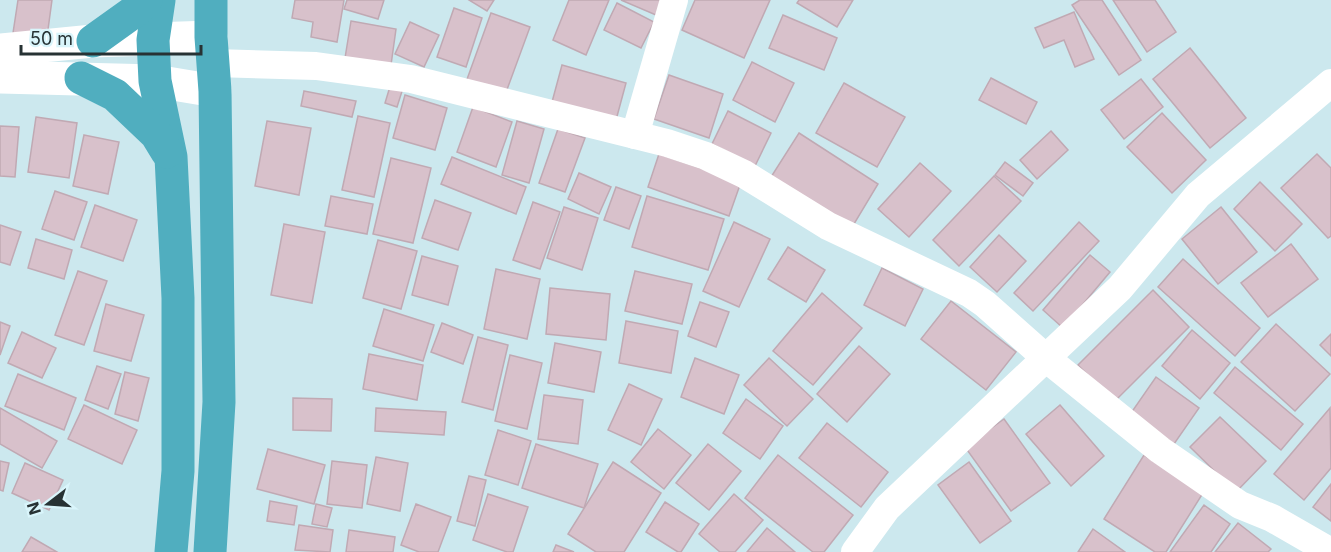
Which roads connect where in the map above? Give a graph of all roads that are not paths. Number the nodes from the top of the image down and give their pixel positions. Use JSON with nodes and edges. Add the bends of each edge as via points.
{"nodes":[{"id":1,"x":146,"y":0,"type":"edge"},
{"id":2,"x":159,"y":0,"type":"edge"},
{"id":3,"x":211,"y":0,"type":"edge"},
{"id":4,"x":674,"y":0,"type":"edge"},
{"id":5,"x":153,"y":40,"type":"junction"},
{"id":6,"x":93,"y":41,"type":"junction"},
{"id":7,"x":0,"y":50,"type":"edge"},
{"id":8,"x":213,"y":64,"type":"junction"},
{"id":9,"x":0,"y":77,"type":"edge"},
{"id":10,"x":81,"y":78,"type":"junction"},
{"id":11,"x":155,"y":81,"type":"junction"},
{"id":12,"x":1329,"y":84,"type":"edge"},
{"id":13,"x":635,"y":135,"type":"junction"},
{"id":14,"x":171,"y":157,"type":"junction"},
{"id":15,"x":1047,"y":358,"type":"junction"},
{"id":16,"x":171,"y":552,"type":"edge"},
{"id":17,"x":210,"y":552,"type":"edge"},
{"id":18,"x":855,"y":552,"type":"edge"},
{"id":19,"x":1331,"y":552,"type":"edge"}],
"edges":[{"from":1,"to":6,"type":"highway"},
{"from":2,"to":5,"type":"highway"},
{"from":3,"to":8,"type":"highway"},
{"from":4,"to":13,"type":"street"},
{"from":5,"to":6,"type":"street"},
{"from":5,"to":8,"type":"street"},
{"from":5,"to":11,"type":"highway"},
{"from":6,"to":7,"type":"street"},
{"from":8,"to":11,"type":"street"},
{"from":8,"to":13,"type":"street","via":[[316,66],[411,79]]},
{"from":8,"to":17,"type":"highway","via":[[219,402]]},
{"from":9,"to":10,"type":"street"},
{"from":10,"to":11,"type":"street"},
{"from":10,"to":14,"type":"highway","via":[[116,95],[156,134]]},
{"from":11,"to":14,"type":"highway"},
{"from":12,"to":15,"type":"street","via":[[1198,195],[1120,288]]},
{"from":13,"to":15,"type":"street","via":[[706,156],[744,174],[828,226],[969,293]]},
{"from":14,"to":16,"type":"highway","via":[[178,298],[178,471]]},
{"from":15,"to":18,"type":"street","via":[[886,508]]},
{"from":15,"to":19,"type":"street","via":[[1152,443],[1240,505],[1272,518]]}]}
